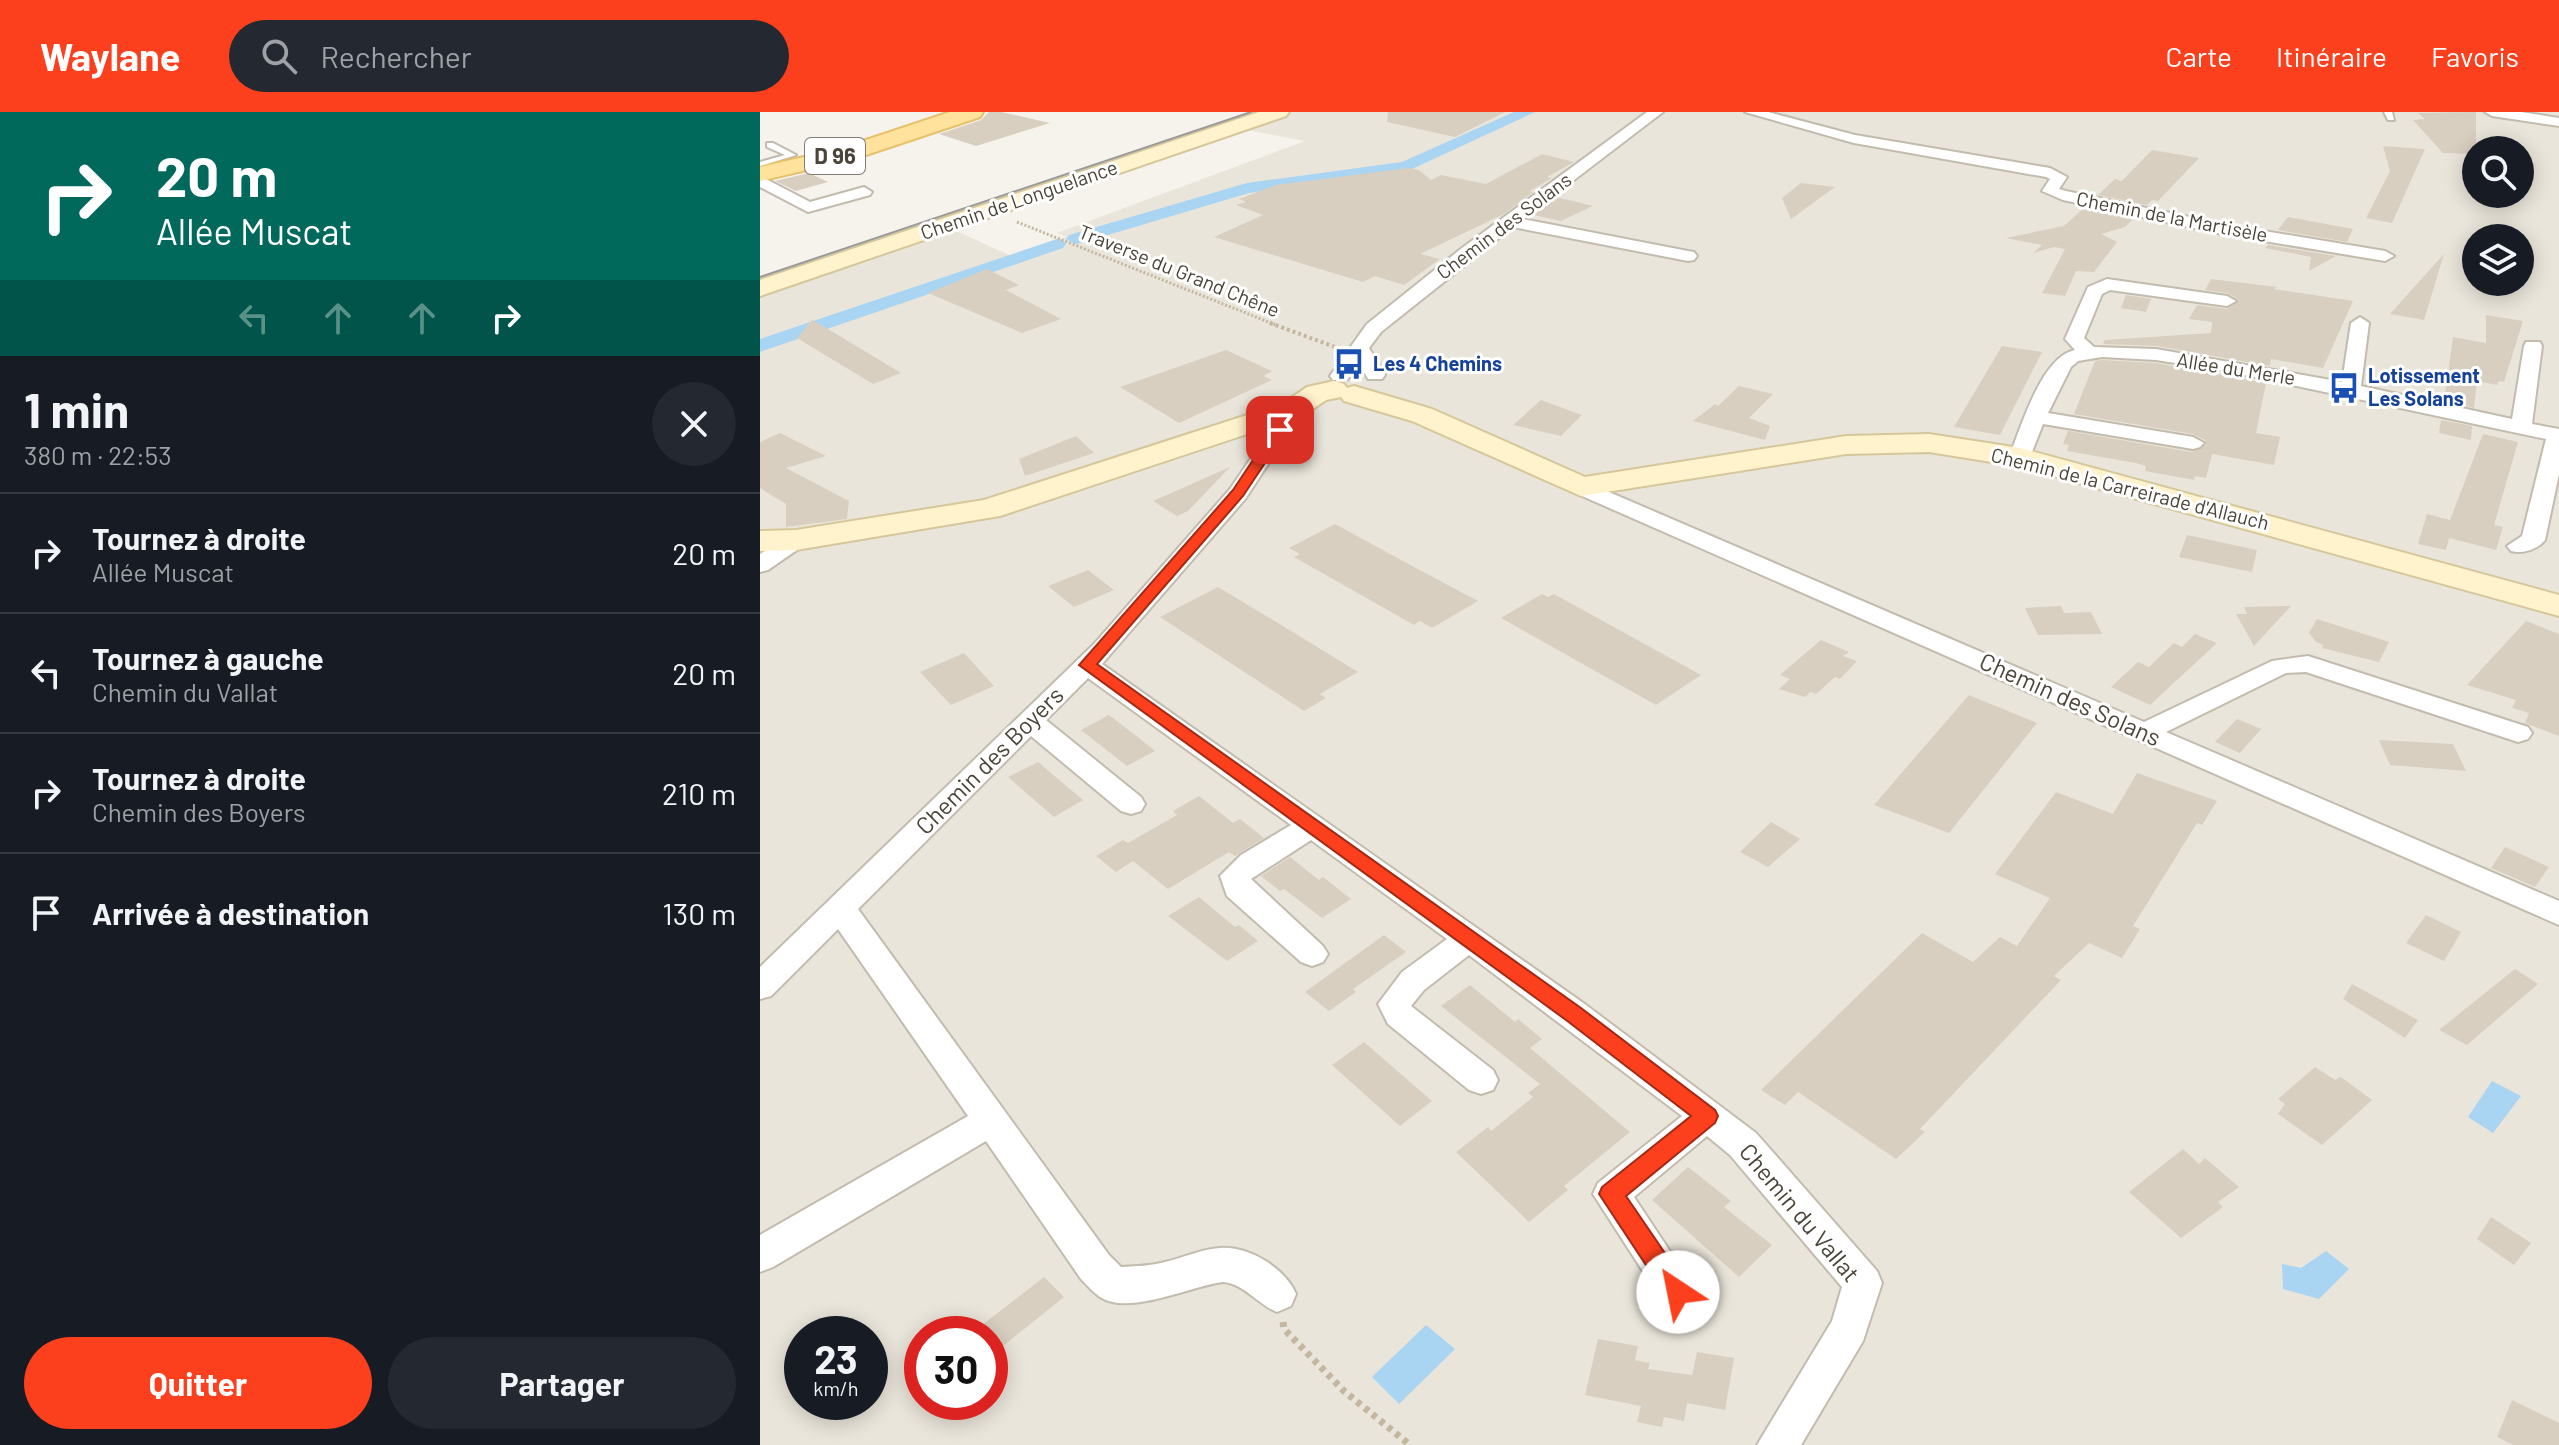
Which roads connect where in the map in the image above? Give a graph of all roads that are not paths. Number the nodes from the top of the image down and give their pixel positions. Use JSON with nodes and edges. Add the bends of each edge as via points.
{"nodes":[{"id":1,"x":972,"y":112,"type":"edge"},
{"id":2,"x":1279,"y":112,"type":"edge"},
{"id":3,"x":1656,"y":112,"type":"edge"},
{"id":4,"x":1752,"y":112,"type":"edge"},
{"id":5,"x":2492,"y":112,"type":"edge"},
{"id":6,"x":2559,"y":122,"type":"edge"},
{"id":7,"x":770,"y":145,"type":"dead end"},
{"id":8,"x":760,"y":164,"type":"edge"},
{"id":9,"x":760,"y":174,"type":"edge"},
{"id":10,"x":760,"y":181,"type":"edge"},
{"id":11,"x":864,"y":192,"type":"dead end"},
{"id":12,"x":784,"y":195,"type":"junction"},
{"id":13,"x":760,"y":202,"type":"edge"},
{"id":14,"x":1509,"y":221,"type":"junction"},
{"id":15,"x":1688,"y":256,"type":"dead end"},
{"id":16,"x":2385,"y":256,"type":"dead end"},
{"id":17,"x":760,"y":288,"type":"edge"},
{"id":18,"x":2227,"y":301,"type":"dead end"},
{"id":19,"x":2360,"y":323,"type":"dead end"},
{"id":20,"x":2533,"y":346,"type":"dead end"},
{"id":21,"x":1360,"y":348,"type":"junction"},
{"id":22,"x":2086,"y":349,"type":"junction"},
{"id":23,"x":1378,"y":378,"type":"junction"},
{"id":24,"x":1342,"y":387,"type":"junction"},
{"id":25,"x":2351,"y":390,"type":"junction"},
{"id":26,"x":1294,"y":409,"type":"junction"},
{"id":27,"x":1422,"y":415,"type":"junction"},
{"id":28,"x":2037,"y":417,"type":"junction"},
{"id":29,"x":2521,"y":427,"type":"junction"},
{"id":30,"x":2558,"y":436,"type":"edge"},
{"id":31,"x":2193,"y":443,"type":"dead end"},
{"id":32,"x":2020,"y":457,"type":"junction"},
{"id":33,"x":1581,"y":487,"type":"junction"},
{"id":34,"x":796,"y":540,"type":"junction"},
{"id":35,"x":760,"y":541,"type":"edge"},
{"id":36,"x":2519,"y":546,"type":"dead end"},
{"id":37,"x":760,"y":565,"type":"edge"},
{"id":38,"x":2559,"y":606,"type":"edge"},
{"id":39,"x":1087,"y":665,"type":"junction"},
{"id":40,"x":1030,"y":721,"type":"junction"},
{"id":41,"x":2518,"y":733,"type":"dead end"},
{"id":42,"x":2147,"y":734,"type":"junction"},
{"id":43,"x":1131,"y":804,"type":"dead end"},
{"id":44,"x":1313,"y":825,"type":"junction"},
{"id":45,"x":840,"y":908,"type":"junction"},
{"id":46,"x":2559,"y":914,"type":"edge"},
{"id":47,"x":1469,"y":939,"type":"junction"},
{"id":48,"x":1312,"y":954,"type":"dead end"},
{"id":49,"x":760,"y":987,"type":"edge"},
{"id":50,"x":1481,"y":1080,"type":"dead end"},
{"id":51,"x":1707,"y":1116,"type":"junction"},
{"id":52,"x":992,"y":1120,"type":"junction"},
{"id":53,"x":760,"y":1255,"type":"edge"},
{"id":54,"x":1678,"y":1292,"type":"dead end"},
{"id":55,"x":1277,"y":1294,"type":"road end"},
{"id":56,"x":1778,"y":1445,"type":"edge"}],
"edges":[{"from":1,"to":9,"type":"main road","number":"D 96","via":[[846,154]]},
{"from":2,"to":17,"type":"street","name":"Chemin de Longuelance"},
{"from":3,"to":14,"type":"street","name":"Chemin des Solans"},
{"from":4,"to":16,"type":"street","name":"Chemin de la Martisèle","via":[[1854,139],[2050,173],[2059,177],[2050,191],[2063,195]]},
{"from":5,"to":6,"type":"street"},
{"from":7,"to":8,"type":"lane","via":[[792,155]]},
{"from":10,"to":12,"type":"street"},
{"from":11,"to":12,"type":"street","via":[[808,207]]},
{"from":12,"to":13,"type":"street"},
{"from":14,"to":15,"type":"street"},
{"from":14,"to":21,"type":"street","name":"Chemin des Solans","via":[[1374,328]]},
{"from":18,"to":22,"type":"street","via":[[2107,284],[2094,291],[2074,339]]},
{"from":19,"to":25,"type":"street"},
{"from":20,"to":29,"type":"street"},
{"from":21,"to":23,"type":"street"},
{"from":21,"to":24,"type":"street","name":"Chemin des Solans"},
{"from":22,"to":25,"type":"street","name":"Allée du Merle","via":[[2256,370]]},
{"from":22,"to":28,"type":"street","via":[[2060,365]]},
{"from":23,"to":24,"type":"street","via":[[1371,392]]},
{"from":23,"to":27,"type":"street"},
{"from":24,"to":26,"type":"street","via":[[1317,393]]},
{"from":24,"to":27,"type":"street"},
{"from":25,"to":29,"type":"street","name":"Allée du Merle"},
{"from":26,"to":34,"type":"street","via":[[989,509]]},
{"from":26,"to":39,"type":"street","name":"Chemin des Boyers","via":[[1238,493]]},
{"from":27,"to":33,"type":"street"},
{"from":28,"to":31,"type":"street"},
{"from":28,"to":32,"type":"street"},
{"from":29,"to":30,"type":"street","name":"Allée du Merle"},
{"from":30,"to":36,"type":"street","via":[[2533,540]]},
{"from":32,"to":33,"type":"street","name":"Chemin de la Carreirade d'Allauch","via":[[1929,443],[1846,445]]},
{"from":32,"to":38,"type":"street","name":"Chemin de la Carreirade d'Allauch"},
{"from":33,"to":42,"type":"street","name":"Chemin des Solans"},
{"from":34,"to":35,"type":"street"},
{"from":34,"to":37,"type":"street"},
{"from":39,"to":40,"type":"street","name":"Chemin des Boyers"},
{"from":39,"to":44,"type":"street","name":"Chemin du Vallat"},
{"from":40,"to":43,"type":"street"},
{"from":40,"to":45,"type":"street","name":"Chemin des Boyers"},
{"from":41,"to":42,"type":"street","via":[[2294,663],[2160,723]]},
{"from":42,"to":46,"type":"street","name":"Chemin des Solans"},
{"from":44,"to":47,"type":"street","name":"Chemin du Vallat"},
{"from":44,"to":48,"type":"street","via":[[1235,876],[1238,888]]},
{"from":45,"to":49,"type":"street","name":"Chemin des Boyers"},
{"from":45,"to":52,"type":"street"},
{"from":47,"to":50,"type":"street","via":[[1413,981],[1394,1004],[1400,1015]]},
{"from":47,"to":51,"type":"street","name":"Chemin du Vallat"},
{"from":51,"to":54,"type":"street","via":[[1611,1194]]},
{"from":51,"to":56,"type":"street","name":"Chemin du Vallat","via":[[1743,1144],[1863,1283],[1849,1328]]},
{"from":52,"to":53,"type":"street"},
{"from":52,"to":55,"type":"street","via":[[1095,1267],[1114,1285],[1162,1280],[1216,1263],[1255,1272]]}]}
